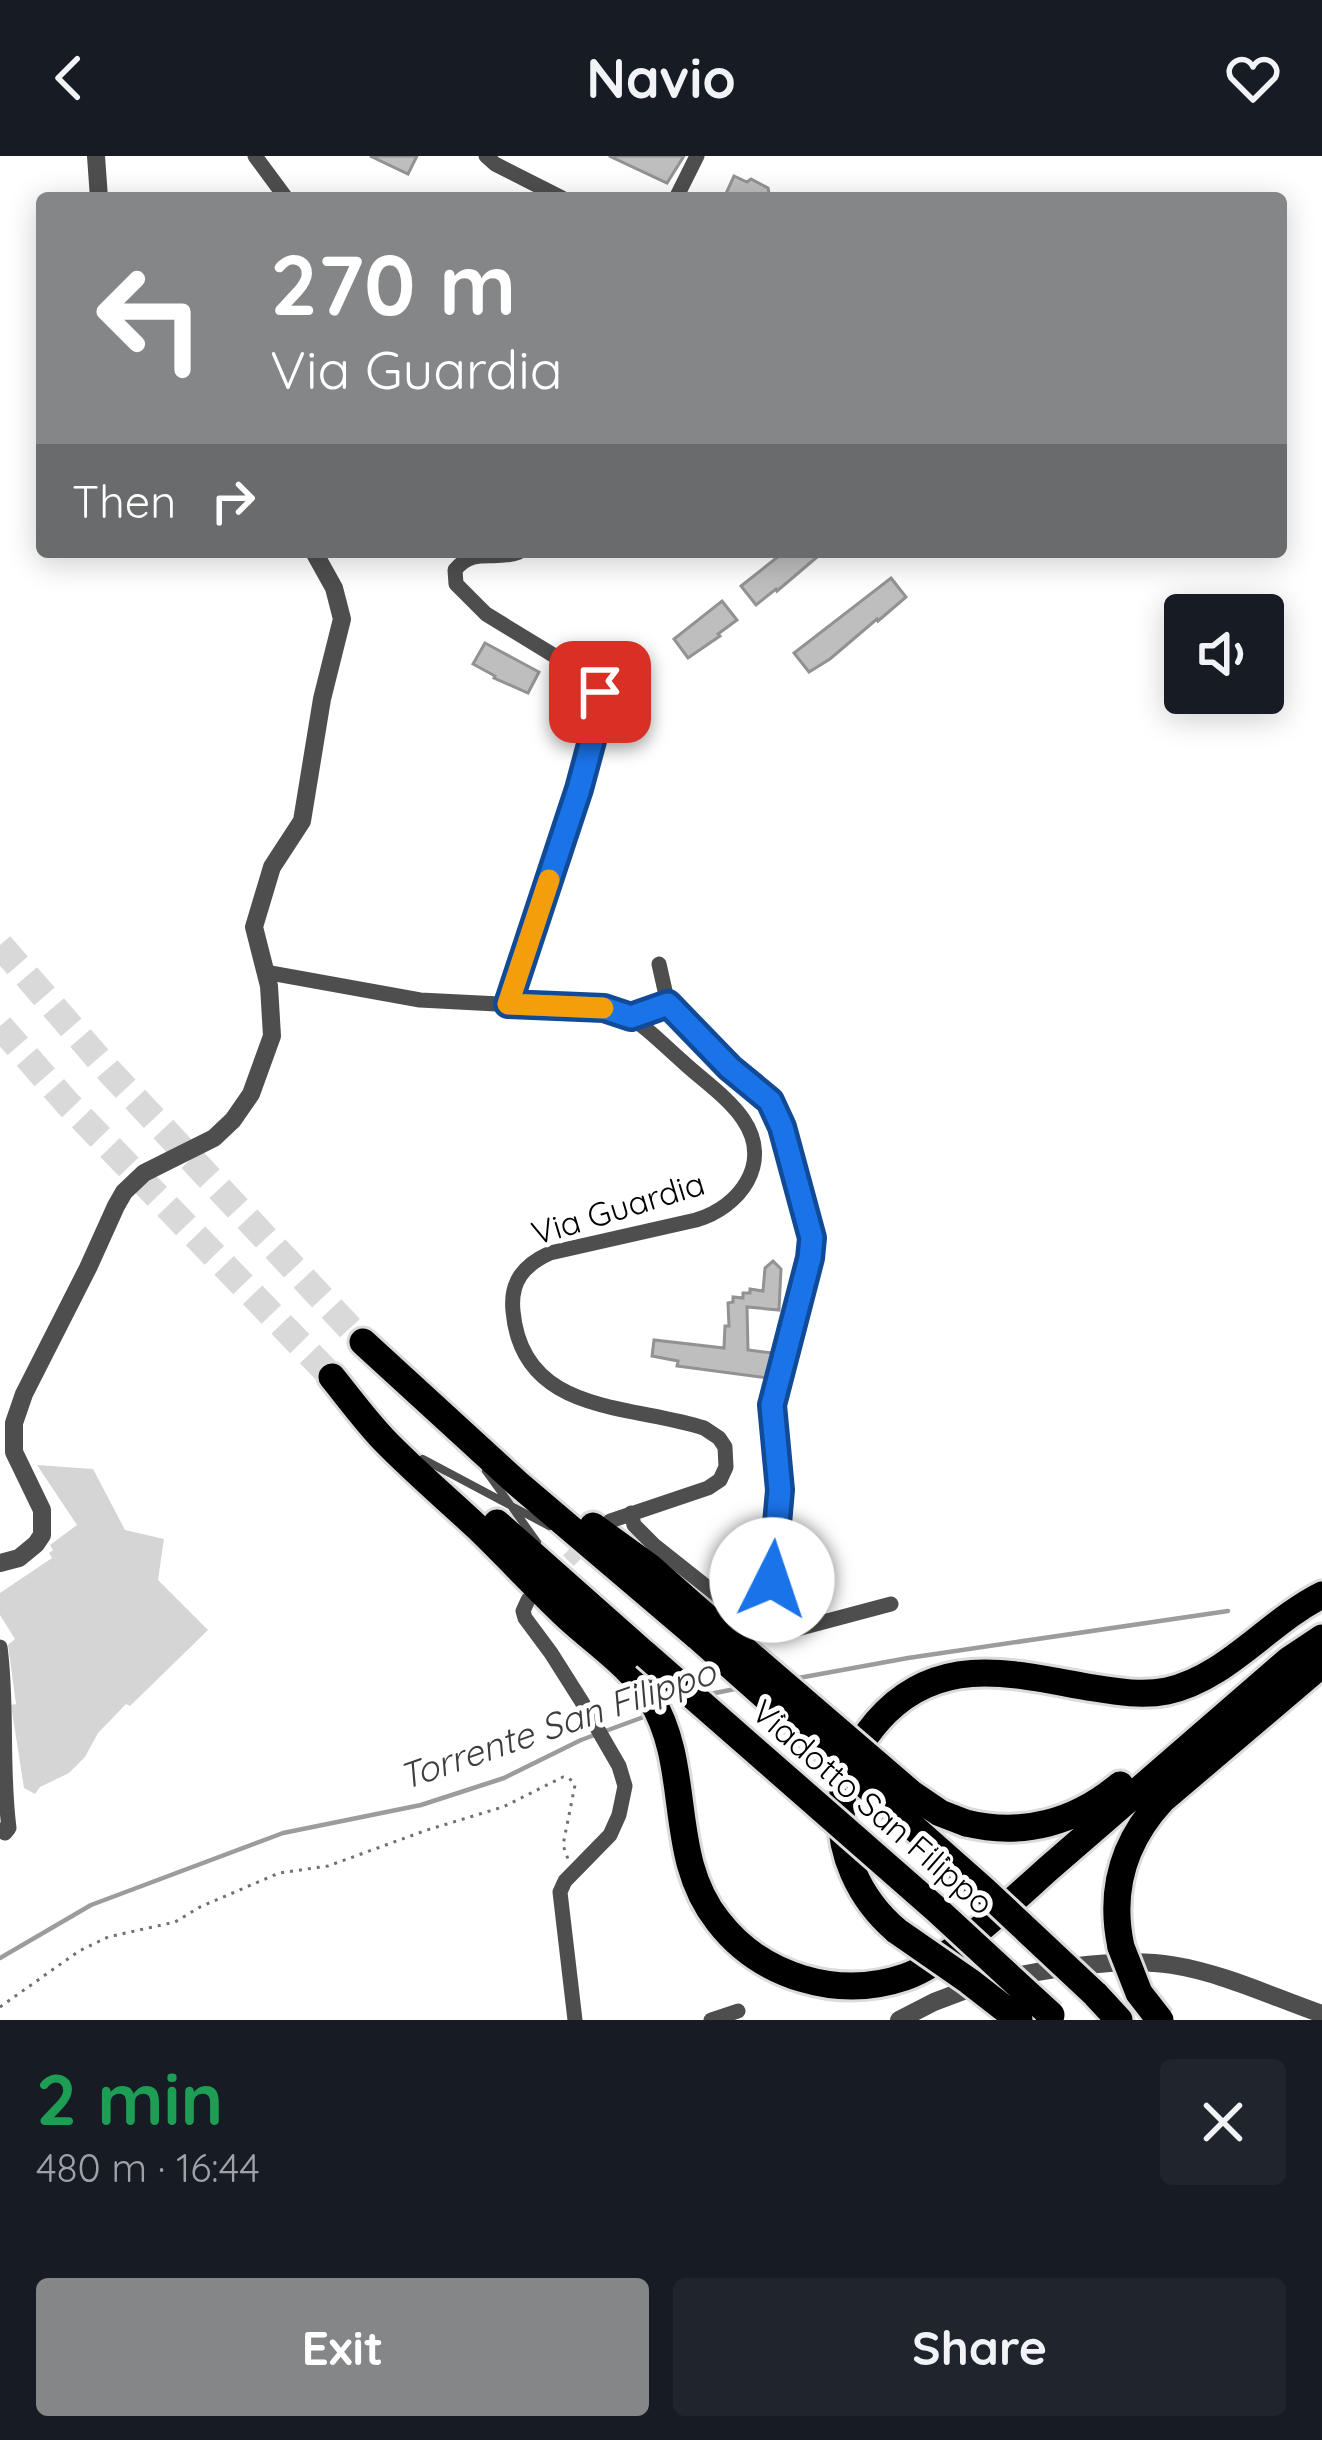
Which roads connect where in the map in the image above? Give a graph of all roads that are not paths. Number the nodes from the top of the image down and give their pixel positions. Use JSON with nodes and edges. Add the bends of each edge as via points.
{"nodes":[{"id":1,"x":96,"y":156,"type":"edge"},
{"id":2,"x":255,"y":156,"type":"edge"},
{"id":3,"x":486,"y":156,"type":"edge"},
{"id":4,"x":697,"y":156,"type":"edge"},
{"id":5,"x":99,"y":192,"type":"edge"},
{"id":6,"x":282,"y":192,"type":"edge"},
{"id":7,"x":550,"y":192,"type":"edge"},
{"id":8,"x":679,"y":192,"type":"edge"},
{"id":9,"x":317,"y":558,"type":"edge"},
{"id":10,"x":467,"y":558,"type":"edge"},
{"id":11,"x":659,"y":964,"type":"dead end"},
{"id":12,"x":265,"y":972,"type":"junction"},
{"id":13,"x":508,"y":1004,"type":"junction"},
{"id":14,"x":668,"y":1004,"type":"junction"},
{"id":15,"x":631,"y":1017,"type":"junction"},
{"id":16,"x":363,"y":1342,"type":"tunnel mouth"},
{"id":17,"x":399,"y":1375,"type":"junction"},
{"id":18,"x":454,"y":1426,"type":"junction"},
{"id":19,"x":424,"y":1459,"type":"junction"},
{"id":20,"x":512,"y":1507,"type":"junction"},
{"id":21,"x":632,"y":1514,"type":"junction"},
{"id":22,"x":610,"y":1521,"type":"dead end"},
{"id":23,"x":601,"y":1554,"type":"junction"},
{"id":24,"x":0,"y":1563,"type":"edge"},
{"id":25,"x":0,"y":1577,"type":"edge"},
{"id":26,"x":569,"y":1587,"type":"junction"},
{"id":27,"x":1322,"y":1595,"type":"edge"},
{"id":28,"x":528,"y":1600,"type":"dead end"},
{"id":29,"x":891,"y":1604,"type":"dead end"},
{"id":30,"x":1322,"y":1618,"type":"edge"},
{"id":31,"x":721,"y":1628,"type":"junction"},
{"id":32,"x":1322,"y":1638,"type":"edge"},
{"id":33,"x":0,"y":1647,"type":"edge"},
{"id":34,"x":641,"y":1666,"type":"junction"},
{"id":35,"x":1312,"y":1671,"type":"edge"},
{"id":36,"x":0,"y":1830,"type":"edge"},
{"id":37,"x":738,"y":2011,"type":"dead end"},
{"id":38,"x":1322,"y":2014,"type":"edge"},
{"id":39,"x":1054,"y":2017,"type":"edge"},
{"id":40,"x":575,"y":2020,"type":"edge"},
{"id":41,"x":711,"y":2020,"type":"edge"},
{"id":42,"x":899,"y":2020,"type":"edge"},
{"id":43,"x":1019,"y":2020,"type":"edge"},
{"id":44,"x":1119,"y":2020,"type":"edge"},
{"id":45,"x":1160,"y":2020,"type":"edge"}],
"edges":[{"from":1,"to":5,"type":"street"},
{"from":2,"to":6,"type":"street"},
{"from":3,"to":7,"type":"street"},
{"from":4,"to":8,"type":"street"},
{"from":9,"to":12,"type":"street","via":[[342,619],[302,821],[272,867],[256,918]]},
{"from":10,"to":13,"type":"street","via":[[455,570],[460,592],[581,672],[602,701]]},
{"from":11,"to":14,"type":"street"},
{"from":12,"to":13,"type":"street","via":[[420,1000]]},
{"from":12,"to":24,"type":"street","via":[[272,1036],[251,1094],[214,1138],[143,1173],[124,1192],[16,1412],[14,1452],[44,1527],[28,1552]]},
{"from":13,"to":15,"type":"street","via":[[604,1008]]},
{"from":14,"to":15,"type":"street"},
{"from":14,"to":31,"type":"street","via":[[770,1101],[812,1238],[772,1405],[780,1490],[772,1580]]},
{"from":15,"to":21,"type":"street","name":"Via Guardia","via":[[737,1112],[753,1148],[745,1188],[718,1212],[550,1253],[515,1283],[518,1340],[549,1384],[590,1402],[704,1428],[722,1442],[726,1467],[715,1485]]},
{"from":16,"to":17,"type":"highway"},
{"from":17,"to":18,"type":"highway"},
{"from":17,"to":31,"type":"highway","via":[[469,1421]]},
{"from":18,"to":20,"type":"lane"},
{"from":18,"to":23,"type":"highway"},
{"from":19,"to":20,"type":"lane"},
{"from":19,"to":26,"type":"highway"},
{"from":19,"to":34,"type":"highway","via":[[332,1377],[383,1439],[571,1621]]},
{"from":20,"to":23,"type":"lane"},
{"from":20,"to":26,"type":"lane"},
{"from":21,"to":22,"type":"street","name":"Via Guardia"},
{"from":21,"to":31,"type":"street"},
{"from":23,"to":31,"type":"highway"},
{"from":24,"to":25,"type":"street"},
{"from":26,"to":34,"type":"highway"},
{"from":27,"to":43,"type":"highway","bridge":true,"via":[[1215,1671],[1167,1691],[970,1672],[927,1684],[872,1727],[844,1785],[854,1876],[897,1931]]},
{"from":28,"to":40,"type":"street","via":[[525,1618],[582,1702],[625,1786],[620,1815],[559,1900]]},
{"from":29,"to":31,"type":"street","via":[[782,1633]]},
{"from":30,"to":31,"type":"highway","bridge":true,"via":[[1122,1784],[1082,1812],[1022,1828],[940,1813]]},
{"from":31,"to":44,"type":"highway","name":"Viadotto San Filippo","bridge":true},
{"from":32,"to":34,"type":"highway","via":[[987,1922],[916,1972],[876,1985],[833,1986],[780,1971],[721,1925],[688,1860],[675,1761]]},
{"from":33,"to":36,"type":"street","via":[[9,1828]]},
{"from":34,"to":39,"type":"highway","name":"Viadotto San Filippo","bridge":true},
{"from":35,"to":45,"type":"highway","bridge":true,"via":[[1162,1800],[1133,1838],[1116,1915],[1139,1993]]},
{"from":37,"to":41,"type":"street"},
{"from":38,"to":42,"type":"street","via":[[1189,1968],[1138,1963],[994,1981]]}]}
